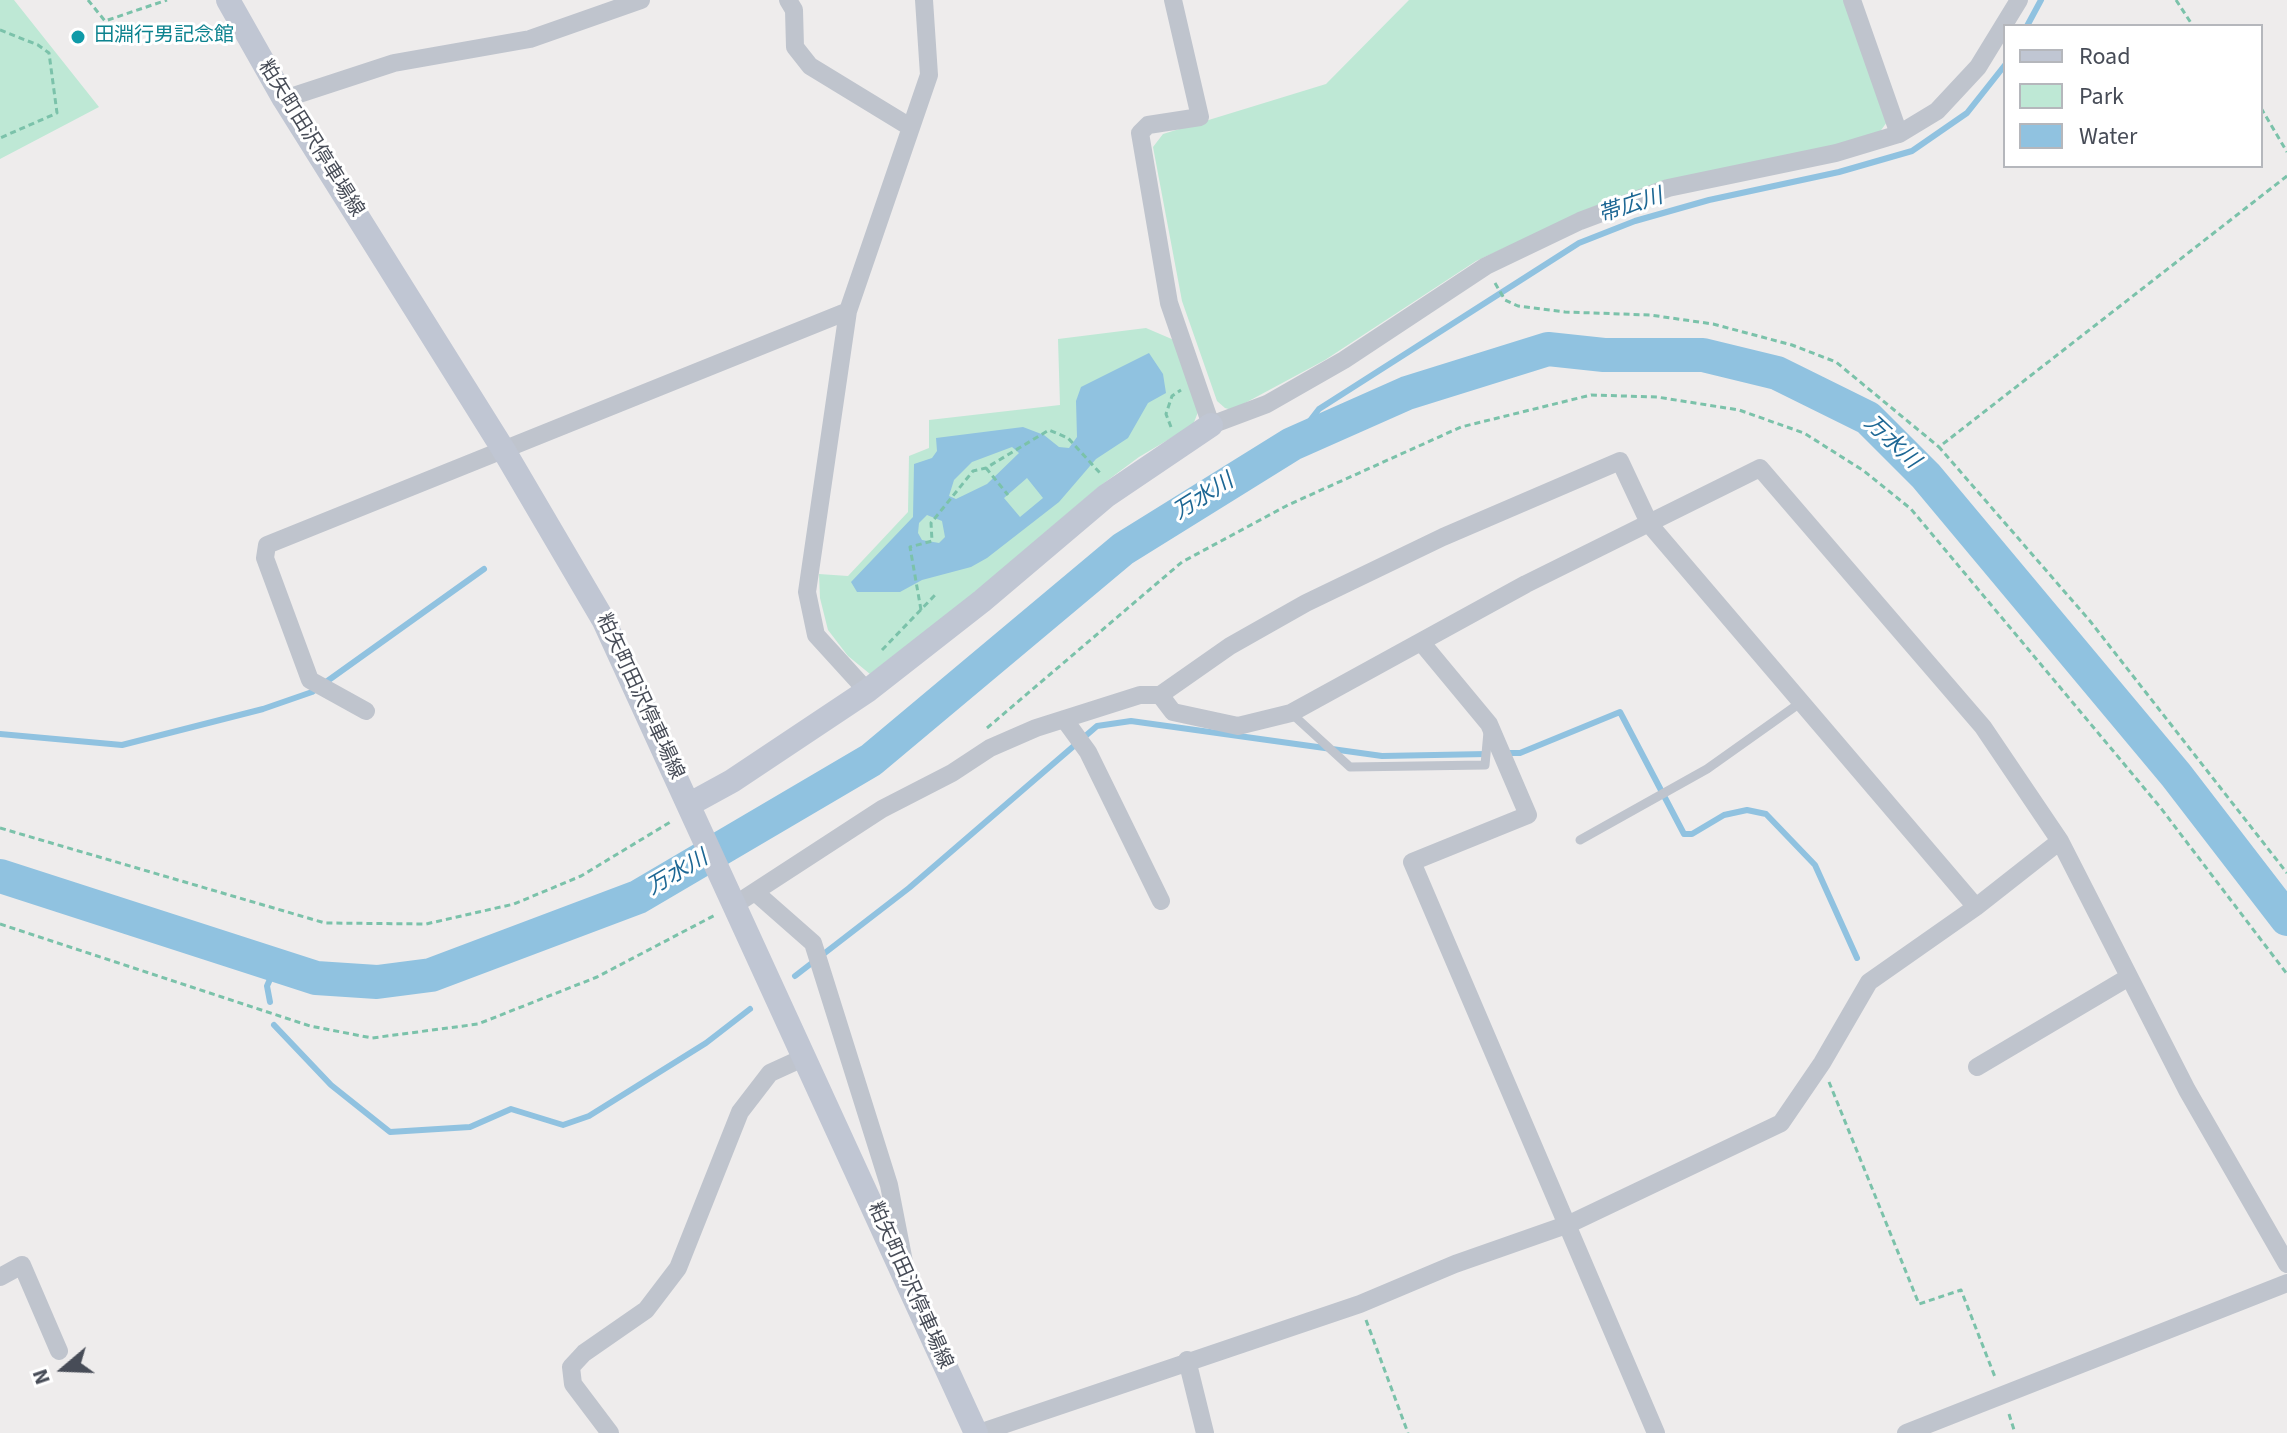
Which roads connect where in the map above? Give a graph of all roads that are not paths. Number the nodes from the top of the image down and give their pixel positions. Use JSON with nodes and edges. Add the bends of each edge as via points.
{"nodes":[{"id":1,"x":228,"y":0,"type":"edge"},
{"id":2,"x":641,"y":0,"type":"edge"},
{"id":3,"x":788,"y":0,"type":"edge"},
{"id":4,"x":924,"y":0,"type":"edge"},
{"id":5,"x":1173,"y":0,"type":"edge"},
{"id":6,"x":1852,"y":0,"type":"edge"},
{"id":7,"x":2019,"y":0,"type":"edge"},
{"id":8,"x":2004,"y":24,"type":"edge"},
{"id":9,"x":2003,"y":26,"type":"edge"},
{"id":10,"x":284,"y":99,"type":"junction"},
{"id":11,"x":910,"y":127,"type":"junction"},
{"id":12,"x":1899,"y":134,"type":"junction"},
{"id":13,"x":848,"y":311,"type":"junction"},
{"id":14,"x":1211,"y":425,"type":"junction"},
{"id":15,"x":503,"y":449,"type":"junction"},
{"id":16,"x":1650,"y":525,"type":"junction"},
{"id":17,"x":1421,"y":642,"type":"junction"},
{"id":18,"x":867,"y":691,"type":"junction"},
{"id":19,"x":1160,"y":695,"type":"junction"},
{"id":20,"x":1800,"y":703,"type":"junction"},
{"id":21,"x":366,"y":711,"type":"dead end"},
{"id":22,"x":1291,"y":713,"type":"junction"},
{"id":23,"x":1067,"y":724,"type":"junction"},
{"id":24,"x":1491,"y":735,"type":"junction"},
{"id":25,"x":692,"y":810,"type":"junction"},
{"id":26,"x":1580,"y":840,"type":"dead end"},
{"id":27,"x":2060,"y":841,"type":"junction"},
{"id":28,"x":740,"y":896,"type":"junction"},
{"id":29,"x":1161,"y":901,"type":"dead end"},
{"id":30,"x":1976,"y":907,"type":"junction"},
{"id":31,"x":2129,"y":977,"type":"junction"},
{"id":32,"x":805,"y":1057,"type":"junction"},
{"id":33,"x":1977,"y":1067,"type":"dead end"},
{"id":34,"x":1569,"y":1224,"type":"junction"},
{"id":35,"x":2287,"y":1264,"type":"edge"},
{"id":36,"x":0,"y":1277,"type":"edge"},
{"id":37,"x":907,"y":1281,"type":"junction"},
{"id":38,"x":2287,"y":1283,"type":"edge"},
{"id":39,"x":59,"y":1351,"type":"dead end"},
{"id":40,"x":1187,"y":1360,"type":"junction"},
{"id":41,"x":610,"y":1433,"type":"edge"},
{"id":42,"x":978,"y":1433,"type":"edge"},
{"id":43,"x":1205,"y":1433,"type":"edge"},
{"id":44,"x":1656,"y":1433,"type":"edge"},
{"id":45,"x":1906,"y":1433,"type":"edge"}],
"edges":[{"from":1,"to":10,"type":"main road","name":"粕矢町田沢停車場線"},
{"from":2,"to":10,"type":"street","via":[[530,39],[394,63]]},
{"from":3,"to":11,"type":"street","via":[[794,10],[795,47],[810,66]]},
{"from":4,"to":11,"type":"street","via":[[929,75]]},
{"from":5,"to":14,"type":"street","via":[[1200,117],[1148,125],[1140,133],[1169,303]]},
{"from":6,"to":12,"type":"street"},
{"from":7,"to":8,"type":"street"},
{"from":9,"to":12,"type":"street","via":[[1978,67],[1937,111]]},
{"from":10,"to":15,"type":"main road","name":"粕矢町田沢停車場線"},
{"from":11,"to":13,"type":"street"},
{"from":12,"to":14,"type":"street","via":[[1836,153],[1668,188],[1580,221],[1486,266],[1267,404]]},
{"from":13,"to":15,"type":"street"},
{"from":13,"to":18,"type":"street","via":[[807,592],[816,635]]},
{"from":14,"to":18,"type":"main road","via":[[1106,496]]},
{"from":15,"to":21,"type":"street","via":[[267,545],[265,558],[310,680]]},
{"from":15,"to":25,"type":"main road","name":"粕矢町田沢停車場線","via":[[604,621]]},
{"from":16,"to":17,"type":"street"},
{"from":16,"to":19,"type":"street","via":[[1620,461],[1306,603],[1230,646]]},
{"from":16,"to":20,"type":"street"},
{"from":16,"to":27,"type":"street","via":[[1760,468],[1983,727]]},
{"from":17,"to":22,"type":"street"},
{"from":17,"to":24,"type":"street"},
{"from":18,"to":25,"type":"main road"},
{"from":19,"to":22,"type":"street","via":[[1173,712],[1238,726]]},
{"from":19,"to":23,"type":"street","via":[[1140,695]]},
{"from":20,"to":26,"type":"lane","via":[[1707,769]]},
{"from":20,"to":30,"type":"street"},
{"from":22,"to":24,"type":"lane","via":[[1350,767],[1485,765]]},
{"from":23,"to":28,"type":"street","via":[[990,748]]},
{"from":23,"to":29,"type":"street","via":[[1083,745]]},
{"from":24,"to":34,"type":"street","via":[[1528,815],[1412,862]]},
{"from":25,"to":28,"type":"main road","name":"粕矢町田沢停車場線"},
{"from":27,"to":30,"type":"street"},
{"from":27,"to":31,"type":"street"},
{"from":28,"to":32,"type":"main road","name":"粕矢町田沢停車場線"},
{"from":28,"to":37,"type":"street","via":[[813,943],[889,1185]]},
{"from":30,"to":34,"type":"street","via":[[1869,982],[1781,1123]]},
{"from":31,"to":33,"type":"street"},
{"from":31,"to":35,"type":"street"},
{"from":32,"to":37,"type":"main road","name":"粕矢町田沢停車場線"},
{"from":32,"to":41,"type":"street","via":[[770,1073],[740,1112],[678,1268],[646,1310],[571,1367],[573,1384]]},
{"from":34,"to":40,"type":"street","via":[[1360,1304]]},
{"from":34,"to":44,"type":"street"},
{"from":36,"to":39,"type":"street","via":[[22,1265]]},
{"from":37,"to":42,"type":"main road","name":"粕矢町田沢停車場線"},
{"from":38,"to":45,"type":"street"},
{"from":40,"to":42,"type":"street"},
{"from":40,"to":43,"type":"street"}]}
